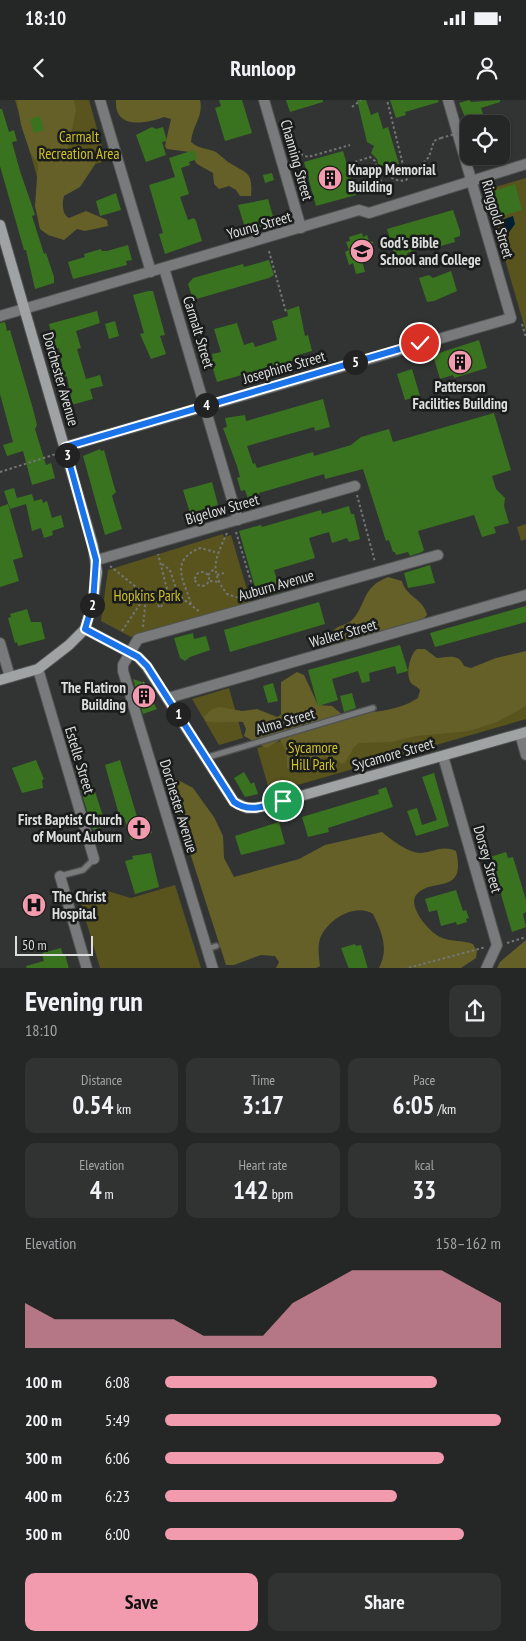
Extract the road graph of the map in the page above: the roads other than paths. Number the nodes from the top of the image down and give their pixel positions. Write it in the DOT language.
graph roads {
  1 [pos="100,100"];
  2 [pos="264,100"];
  3 [pos="448,100"];
  4 [pos="526,164"];
  5 [pos="472,180"];
  6 [pos="0,226"];
  7 [pos="301,228"];
  8 [pos="164,268"];
  9 [pos="151,272"];
  10 [pos="25,310"];
  11 [pos="0,316"];
  12 [pos="511,318"];
  13 [pos="205,405"];
  14 [pos="65,447"];
  15 [pos="356,491"];
  16 [pos="236,524"];
  17 [pos="438,555"];
  18 [pos="96,560"];
  19 [pos="526,595"];
  20 [pos="85,629"];
  21 [pos="0,643"];
  22 [pos="131,653"];
  23 [pos="38,669"];
  24 [pos="5,678"];
  25 [pos="168,698"];
  26 [pos="373,708"];
  27 [pos="523,733"];
  28 [pos="526,755"];
  29 [pos="443,756"];
  30 [pos="205,758"];
  31 [pos="94,859"];
  32 [pos="60,876"];
  33 [pos="87,968"];
  34 [pos="213,968"];
  35 [pos="486,968"];
  1 -- 9 [label="street"];
  2 -- 7 [label="street, Channing Street"];
  3 -- 5 [label="street, Ringgold Street"];
  4 -- 5 [label="street, Young Street"];
  5 -- 7 [label="street, Young Street"];
  5 -- 12 [label="street, Ringgold Street"];
  6 -- 10 [label="main road, Dorchester Avenue"];
  7 -- 8 [label="street, Young Street"];
  8 -- 9 [label="street, Young Street"];
  8 -- 13 [label="street, Carmalt Street"];
  9 -- 10 [label="street, Young Street"];
  10 -- 11 [label="street, Young Street"];
  10 -- 14 [label="main road, Dorchester Avenue"];
  12 -- 13 [label="street, Josephine Street"];
  13 -- 14 [label="street, Josephine Street"];
  13 -- 16 [label="street, Carmalt Street"];
  14 -- 18 [label="main road, Dorchester Avenue"];
  15 -- 16 [label="street, Bigelow Street"];
  16 -- 18 [label="street, Bigelow Street"];
  17 -- 22 [label="street, Auburn Avenue"];
  18 -- 20 [label="main road, Dorchester Avenue"];
  19 -- 25 [label="street, Walker Street"];
  20 -- 22 [label="main road, Sycamore Street"];
  20 -- 23 [label="main road"];
  21 -- 24 [label="street"];
  22 -- 25 [label="main road, Sycamore Street"];
  22 -- 34 [label="street, Dorchester Avenue"];
  23 -- 24 [label="main road"];
  23 -- 31 [label="street, Estelle Street"];
  25 -- 30 [label="main road, Sycamore Street"];
  26 -- 30 [label="lane, Alma Street"];
  27 -- 28 [label="street"];
  27 -- 29 [label="main road, Sycamore Street"];
  29 -- 30 [label="main road, Sycamore Street"];
  29 -- 35 [label="street, Dorsey Street"];
  31 -- 32 [label="lane"];
  32 -- 33 [label="street"];
}
